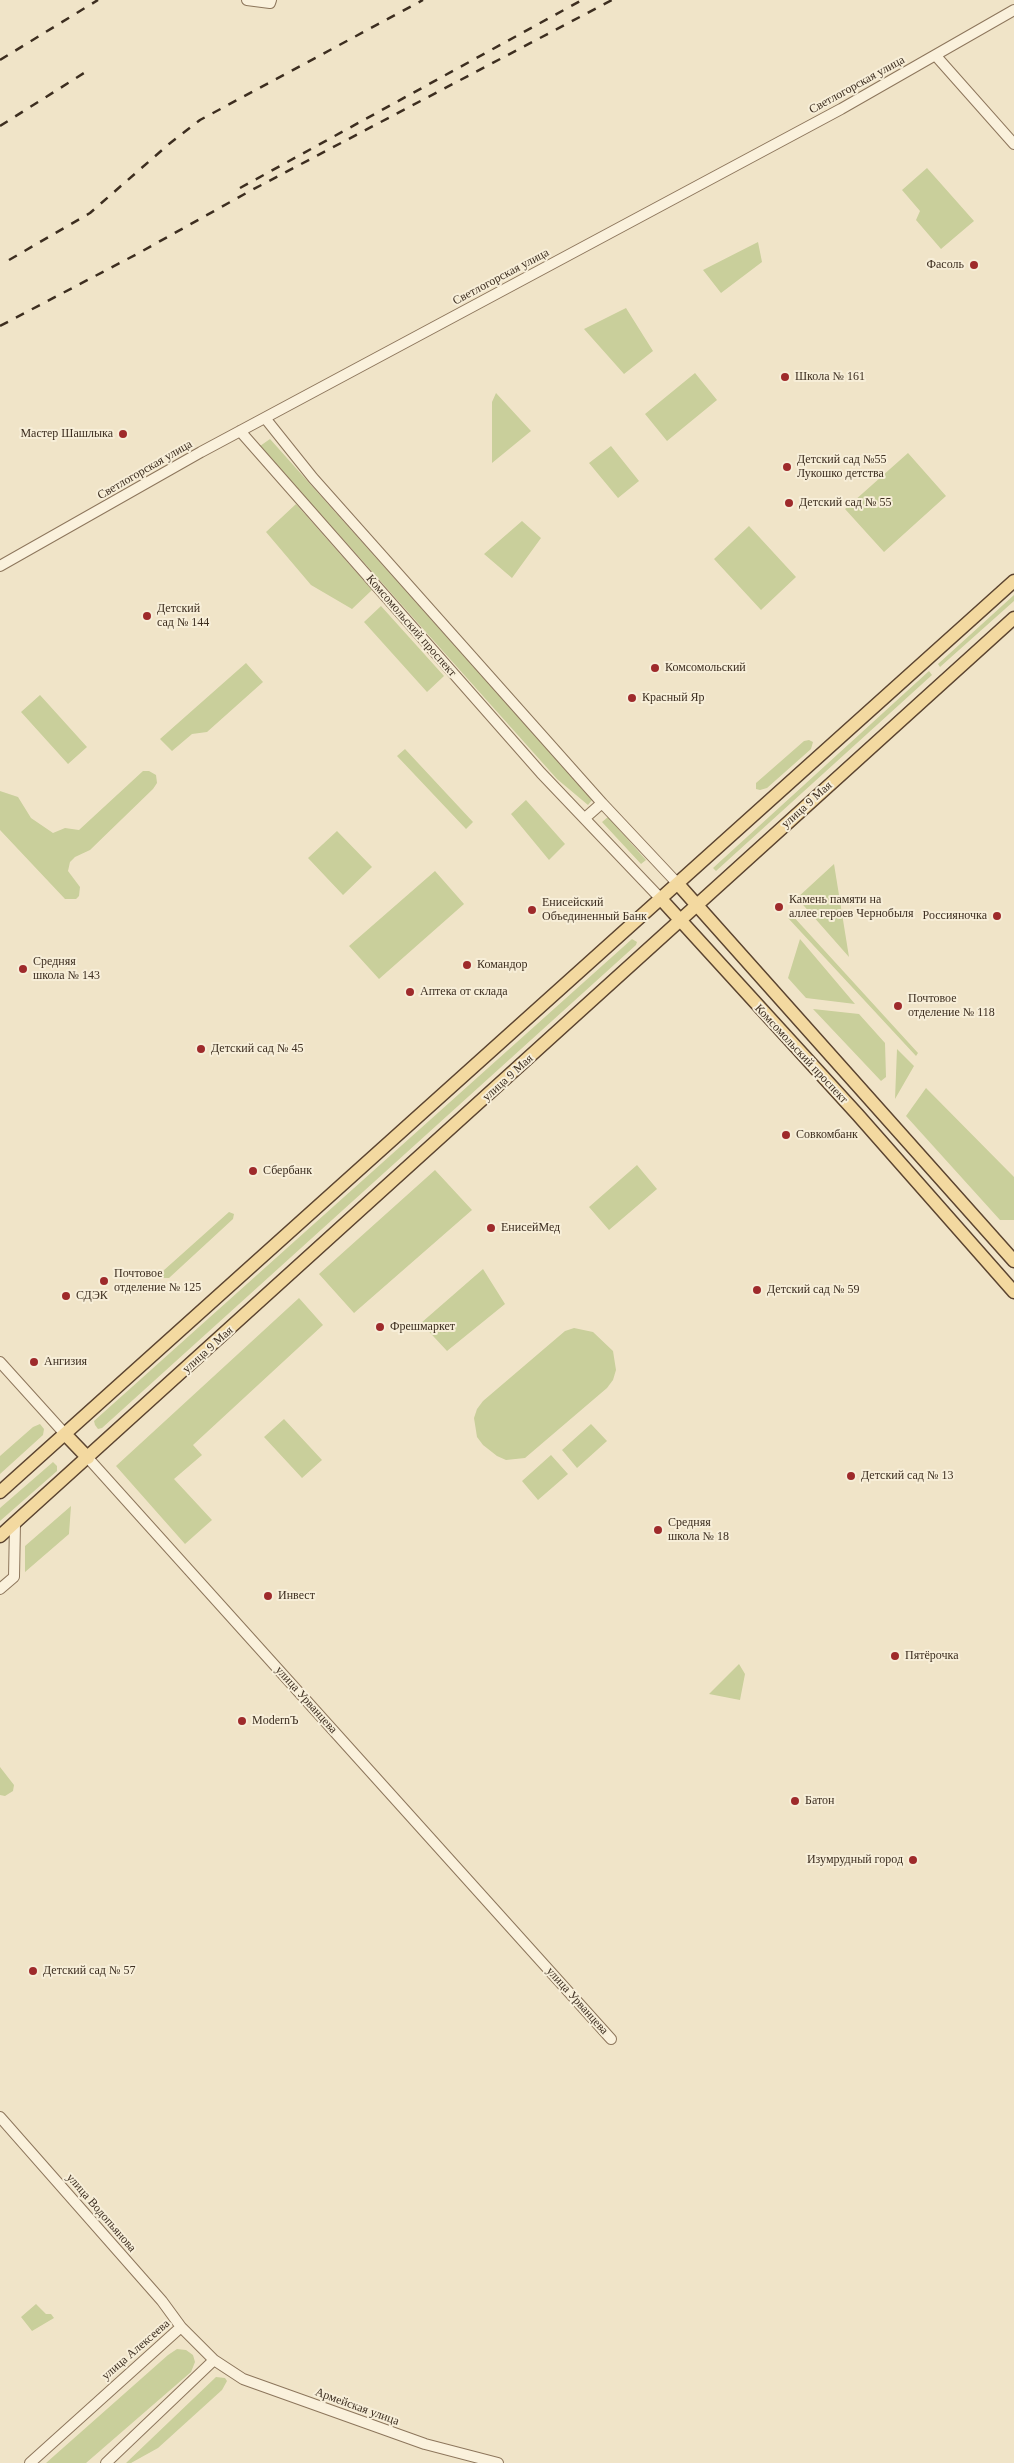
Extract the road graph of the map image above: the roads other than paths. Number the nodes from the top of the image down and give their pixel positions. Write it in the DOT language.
graph roads {
  1 [pos="247,0"];
  2 [pos="271,0"];
  3 [pos="1014,10"];
  4 [pos="936,56"];
  5 [pos="1014,144"];
  6 [pos="265,418"];
  7 [pos="240,431"];
  8 [pos="0,566"];
  9 [pos="1014,581"];
  10 [pos="1014,618"];
  11 [pos="602,803"];
  12 [pos="585,818"];
  13 [pos="678,884"];
  14 [pos="661,899"];
  15 [pos="697,904"];
  16 [pos="681,920"];
  17 [pos="1014,1261"];
  18 [pos="1014,1266"];
  19 [pos="1001,1278"];
  20 [pos="1014,1292"];
  21 [pos="0,1362"];
  22 [pos="65,1434"];
  23 [pos="88,1458"];
  24 [pos="0,1492"];
  25 [pos="15,1523"];
  26 [pos="0,1536"];
  27 [pos="0,1589"];
  28 [pos="611,2039"];
  29 [pos="0,2117"];
  30 [pos="181,2327"];
  31 [pos="214,2360"];
  32 [pos="30,2463"];
  33 [pos="106,2463"];
  34 [pos="498,2463"];
  1 -- 2 [label="street"];
  3 -- 4 [label="street, Светлогорская улица"];
  4 -- 5 [label="street"];
  4 -- 6 [label="street, Светлогорская улица"];
  6 -- 7 [label="street, Светлогорская улица"];
  6 -- 11 [label="street, Комсомольский проспект"];
  7 -- 8 [label="street, Светлогорская улица"];
  7 -- 12 [label="street, Комсомольский проспект"];
  9 -- 13 [label="main road"];
  10 -- 15 [label="main road, улица 9 Мая"];
  11 -- 12 [label="street"];
  11 -- 13 [label="street, Комсомольский проспект"];
  12 -- 14 [label="street, Комсомольский проспект"];
  13 -- 14 [label="main road"];
  13 -- 15 [label="main road, Комсомольский проспект"];
  14 -- 16 [label="main road, Комсомольский проспект"];
  14 -- 22 [label="main road"];
  15 -- 16 [label="main road, улица 9 Мая"];
  15 -- 17 [label="main road, Комсомольский проспект"];
  16 -- 19 [label="main road, Комсомольский проспект"];
  16 -- 23 [label="main road, улица 9 Мая"];
  18 -- 19 [label="main road"];
  19 -- 20 [label="main road, Комсомольский проспект"];
  21 -- 22 [label="street, улица Урванцева"];
  22 -- 23 [label="main road, улица Урванцева"];
  22 -- 24 [label="main road"];
  23 -- 25 [label="main road, улица 9 Мая"];
  23 -- 28 [label="street, улица Урванцева"];
  25 -- 26 [label="main road, улица 9 Мая"];
  25 -- 27 [label="street"];
  29 -- 30 [label="street, улица Водопьянова"];
  30 -- 31 [label="street, улица Алексеева"];
  30 -- 32 [label="street, улица Алексеева"];
  31 -- 33 [label="street"];
  31 -- 34 [label="street, Армейская улица"];
}
